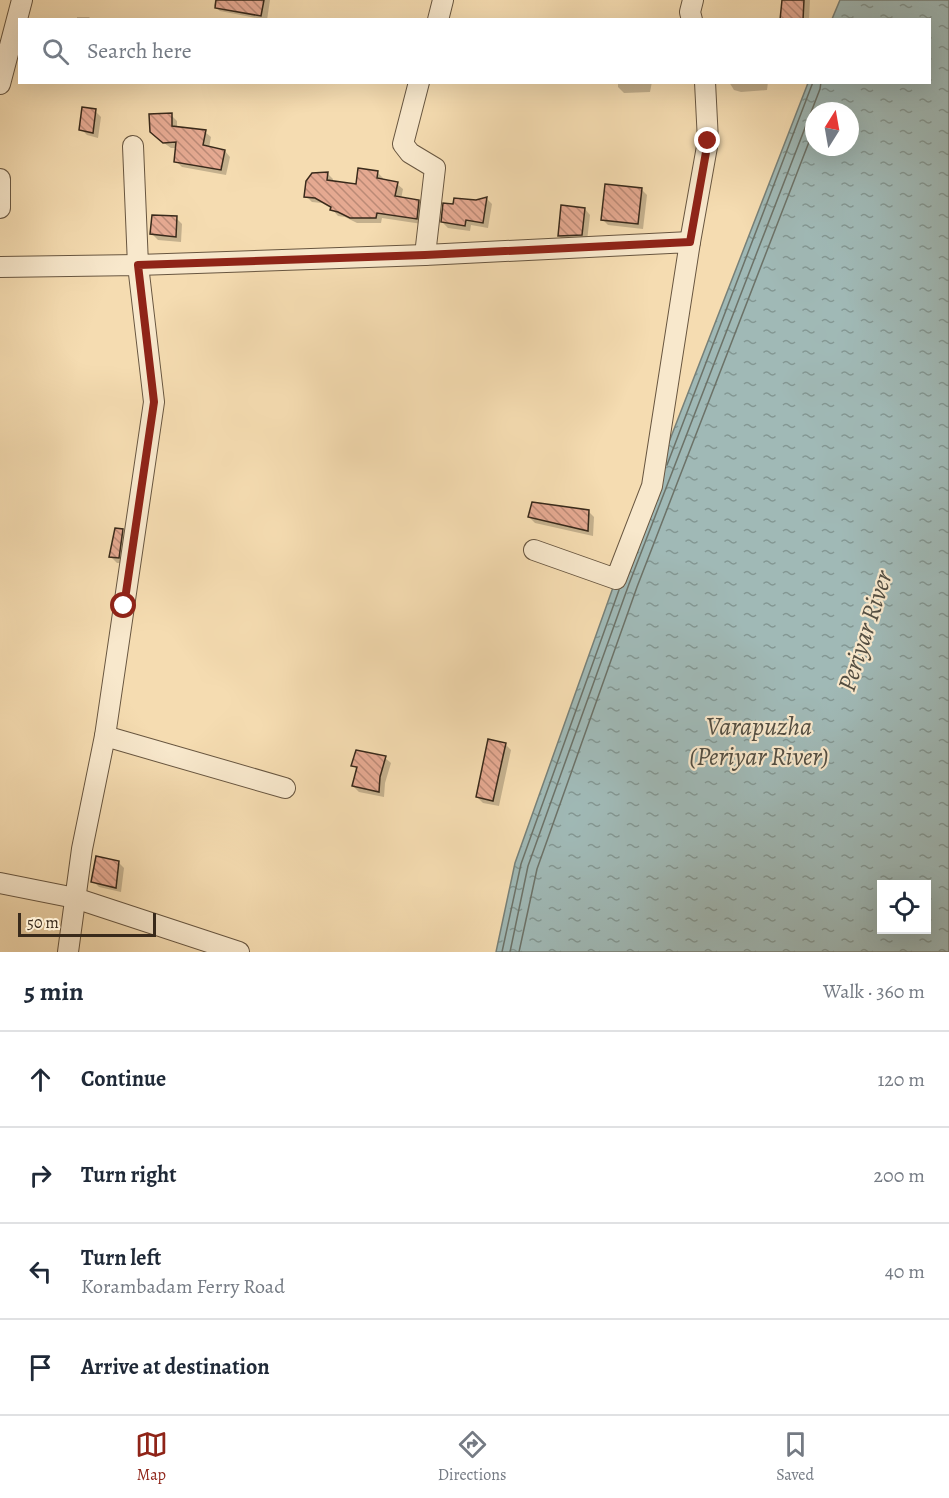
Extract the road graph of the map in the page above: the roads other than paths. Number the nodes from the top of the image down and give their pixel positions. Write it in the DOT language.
graph roads {
  1 [pos="443,0"];
  2 [pos="693,0"];
  3 [pos="13,10"];
  4 [pos="438,18"];
  5 [pos="692,18"];
  6 [pos="0,84"];
  7 [pos="418,84"];
  8 [pos="705,84"];
  9 [pos="133,146"];
  10 [pos="0,179"];
  11 [pos="0,208"];
  12 [pos="690,242"];
  13 [pos="425,255"];
  14 [pos="138,265"];
  15 [pos="0,267"];
  16 [pos="534,550"];
  17 [pos="105,736"];
  18 [pos="285,788"];
  19 [pos="0,883"];
  20 [pos="75,898"];
  21 [pos="68,952"];
  22 [pos="239,952"];
  1 -- 4 [label="street"];
  2 -- 5 [label="street"];
  3 -- 6 [label="street"];
  7 -- 13 [label="street"];
  8 -- 12 [label="street"];
  9 -- 14 [label="street"];
  10 -- 11 [label="street"];
  12 -- 13 [label="street"];
  12 -- 16 [label="street"];
  13 -- 14 [label="street"];
  14 -- 15 [label="street"];
  14 -- 17 [label="street"];
  17 -- 18 [label="street"];
  17 -- 20 [label="street"];
  19 -- 20 [label="street"];
  20 -- 21 [label="street"];
  20 -- 22 [label="street"];
}
